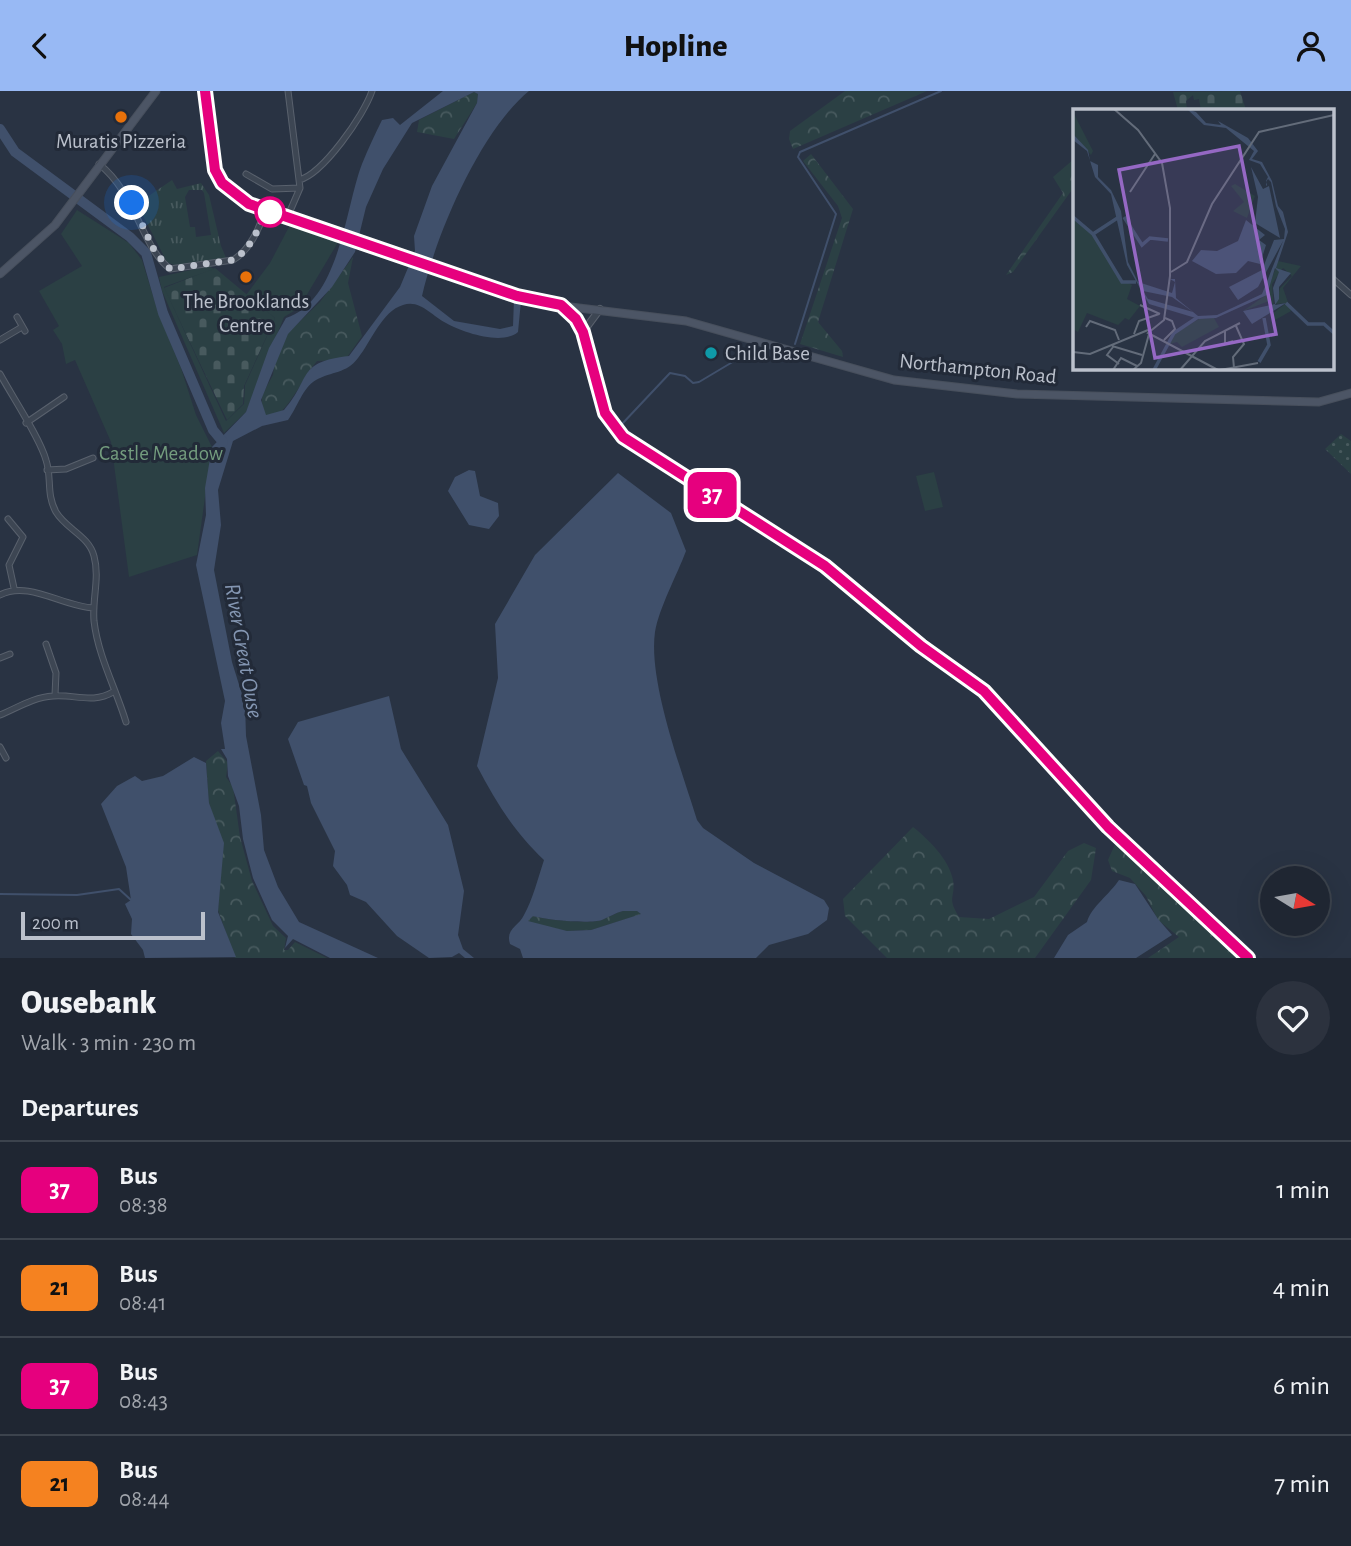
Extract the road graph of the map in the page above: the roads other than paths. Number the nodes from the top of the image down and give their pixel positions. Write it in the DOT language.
graph roads {
  1 [pos="156,91"];
  2 [pos="205,91"];
  3 [pos="288,91"];
  4 [pos="372,91"];
  5 [pos="99,165"];
  6 [pos="246,174"];
  7 [pos="299,180"];
  8 [pos="300,188"];
  9 [pos="265,210"];
  10 [pos="288,218"];
  11 [pos="0,274"];
  12 [pos="1334,280"];
  13 [pos="1351,295"];
  14 [pos="561,305"];
  15 [pos="600,309"];
  16 [pos="17,317"];
  17 [pos="583,332"];
  18 [pos="0,340"];
  19 [pos="0,374"];
  20 [pos="1351,393"];
  21 [pos="64,397"];
  22 [pos="26,423"];
  23 [pos="93,458"];
  24 [pos="47,470"];
  25 [pos="8,519"];
  26 [pos="14,588"];
  27 [pos="0,594"];
  28 [pos="94,608"];
  29 [pos="46,645"];
  30 [pos="10,654"];
  31 [pos="0,659"];
  32 [pos="113,692"];
  33 [pos="55,695"];
  34 [pos="0,715"];
  35 [pos="126,722"];
  36 [pos="0,747"];
  37 [pos="6,758"];
  38 [pos="1248,958"];
  1 -- 5 [label="main road"];
  2 -- 9 [label="main road, Northampton Road"];
  3 -- 7 [label="street"];
  4 -- 7 [label="street"];
  5 -- 9 [label="street"];
  5 -- 11 [label="main road"];
  6 -- 8 [label="street"];
  7 -- 8 [label="street"];
  8 -- 10 [label="street"];
  9 -- 10 [label="main road, Northampton Road"];
  10 -- 14 [label="main road, Northampton Road"];
  12 -- 13 [label="street"];
  14 -- 15 [label="main road, Northampton Road"];
  14 -- 17 [label="street"];
  15 -- 17 [label="street"];
  15 -- 20 [label="main road, Northampton Road"];
  16 -- 18 [label="street"];
  17 -- 38 [label="street"];
  19 -- 22 [label="street"];
  21 -- 22 [label="street"];
  22 -- 24 [label="street"];
  23 -- 24 [label="street"];
  24 -- 28 [label="street"];
  25 -- 26 [label="street"];
  26 -- 27 [label="street"];
  26 -- 28 [label="street"];
  28 -- 32 [label="street"];
  29 -- 33 [label="street"];
  30 -- 31 [label="street"];
  32 -- 33 [label="street"];
  32 -- 35 [label="street"];
  33 -- 34 [label="street"];
  36 -- 37 [label="street"];
}
